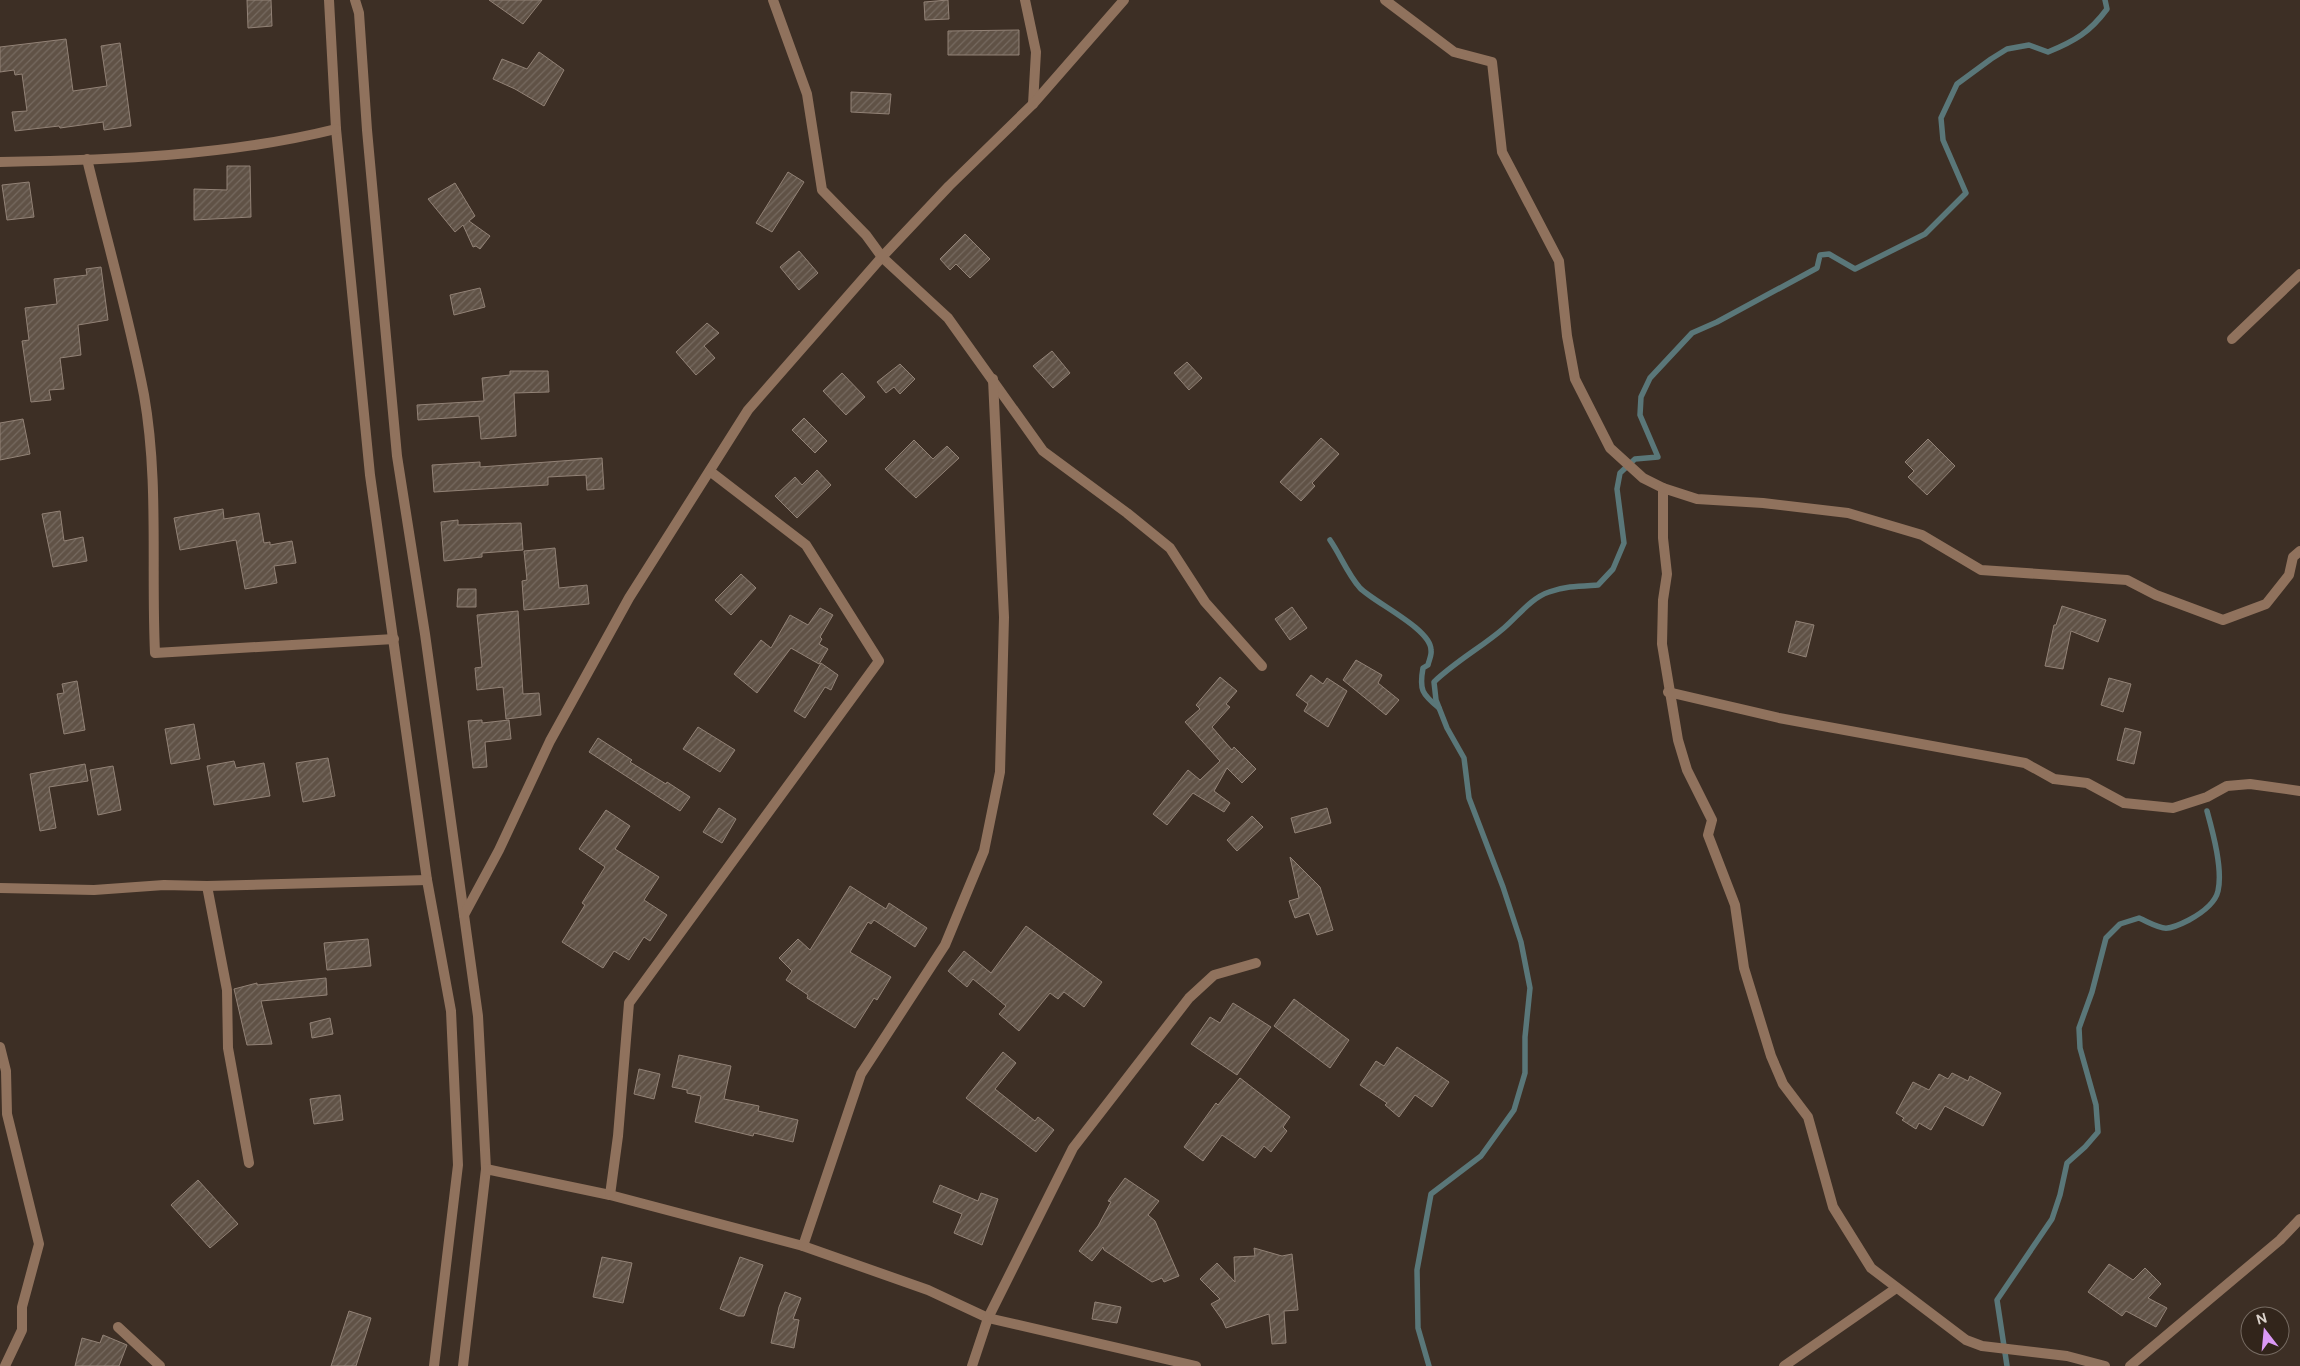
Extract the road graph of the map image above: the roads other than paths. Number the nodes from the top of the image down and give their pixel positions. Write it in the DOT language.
graph roads {
  1 [pos="329,0"];
  2 [pos="355,0"];
  3 [pos="773,0"];
  4 [pos="1025,0"];
  5 [pos="1124,0"];
  6 [pos="1386,0"];
  7 [pos="1033,104"];
  8 [pos="336,130"];
  9 [pos="87,159"];
  10 [pos="0,162"];
  11 [pos="882,257"];
  12 [pos="2300,274"];
  13 [pos="2232,339"];
  14 [pos="993,379"];
  15 [pos="710,472"];
  16 [pos="1663,488"];
  17 [pos="2300,551"];
  18 [pos="394,639"];
  19 [pos="1262,666"];
  20 [pos="1668,692"];
  21 [pos="2300,791"];
  22 [pos="427,880"];
  23 [pos="206,886"];
  24 [pos="0,888"];
  25 [pos="464,915"];
  26 [pos="1256,963"];
  27 [pos="0,1047"];
  28 [pos="3,1114"];
  29 [pos="249,1163"];
  30 [pos="486,1169"];
  31 [pos="610,1195"];
  32 [pos="2300,1219"];
  33 [pos="803,1246"];
  34 [pos="1896,1289"];
  35 [pos="988,1318"];
  36 [pos="118,1327"];
  37 [pos="5,1366"];
  38 [pos="160,1366"];
  39 [pos="434,1366"];
  40 [pos="462,1366"];
  41 [pos="972,1366"];
  42 [pos="1196,1366"];
  43 [pos="1784,1366"];
  44 [pos="2105,1366"];
  45 [pos="2130,1366"];
  1 -- 8 [label="street"];
  2 -- 25 [label="street"];
  3 -- 11 [label="street"];
  4 -- 7 [label="street"];
  5 -- 7 [label="street"];
  6 -- 16 [label="street"];
  7 -- 11 [label="street"];
  8 -- 9 [label="street"];
  8 -- 18 [label="street"];
  9 -- 10 [label="street"];
  9 -- 18 [label="street"];
  11 -- 14 [label="street"];
  11 -- 15 [label="street"];
  12 -- 13 [label="street"];
  14 -- 19 [label="street"];
  14 -- 33 [label="street"];
  15 -- 25 [label="street"];
  15 -- 31 [label="street"];
  16 -- 17 [label="street"];
  16 -- 20 [label="street"];
  18 -- 22 [label="street"];
  20 -- 21 [label="street"];
  20 -- 34 [label="street"];
  22 -- 23 [label="street"];
  22 -- 39 [label="street"];
  23 -- 24 [label="street"];
  23 -- 29 [label="street"];
  25 -- 30 [label="street"];
  26 -- 35 [label="street"];
  27 -- 28 [label="street"];
  28 -- 37 [label="street"];
  30 -- 31 [label="street"];
  30 -- 40 [label="street"];
  31 -- 33 [label="street"];
  32 -- 45 [label="street"];
  33 -- 35 [label="street"];
  34 -- 43 [label="street"];
  34 -- 44 [label="street"];
  35 -- 41 [label="street"];
  35 -- 42 [label="street"];
  36 -- 38 [label="street"];
}
